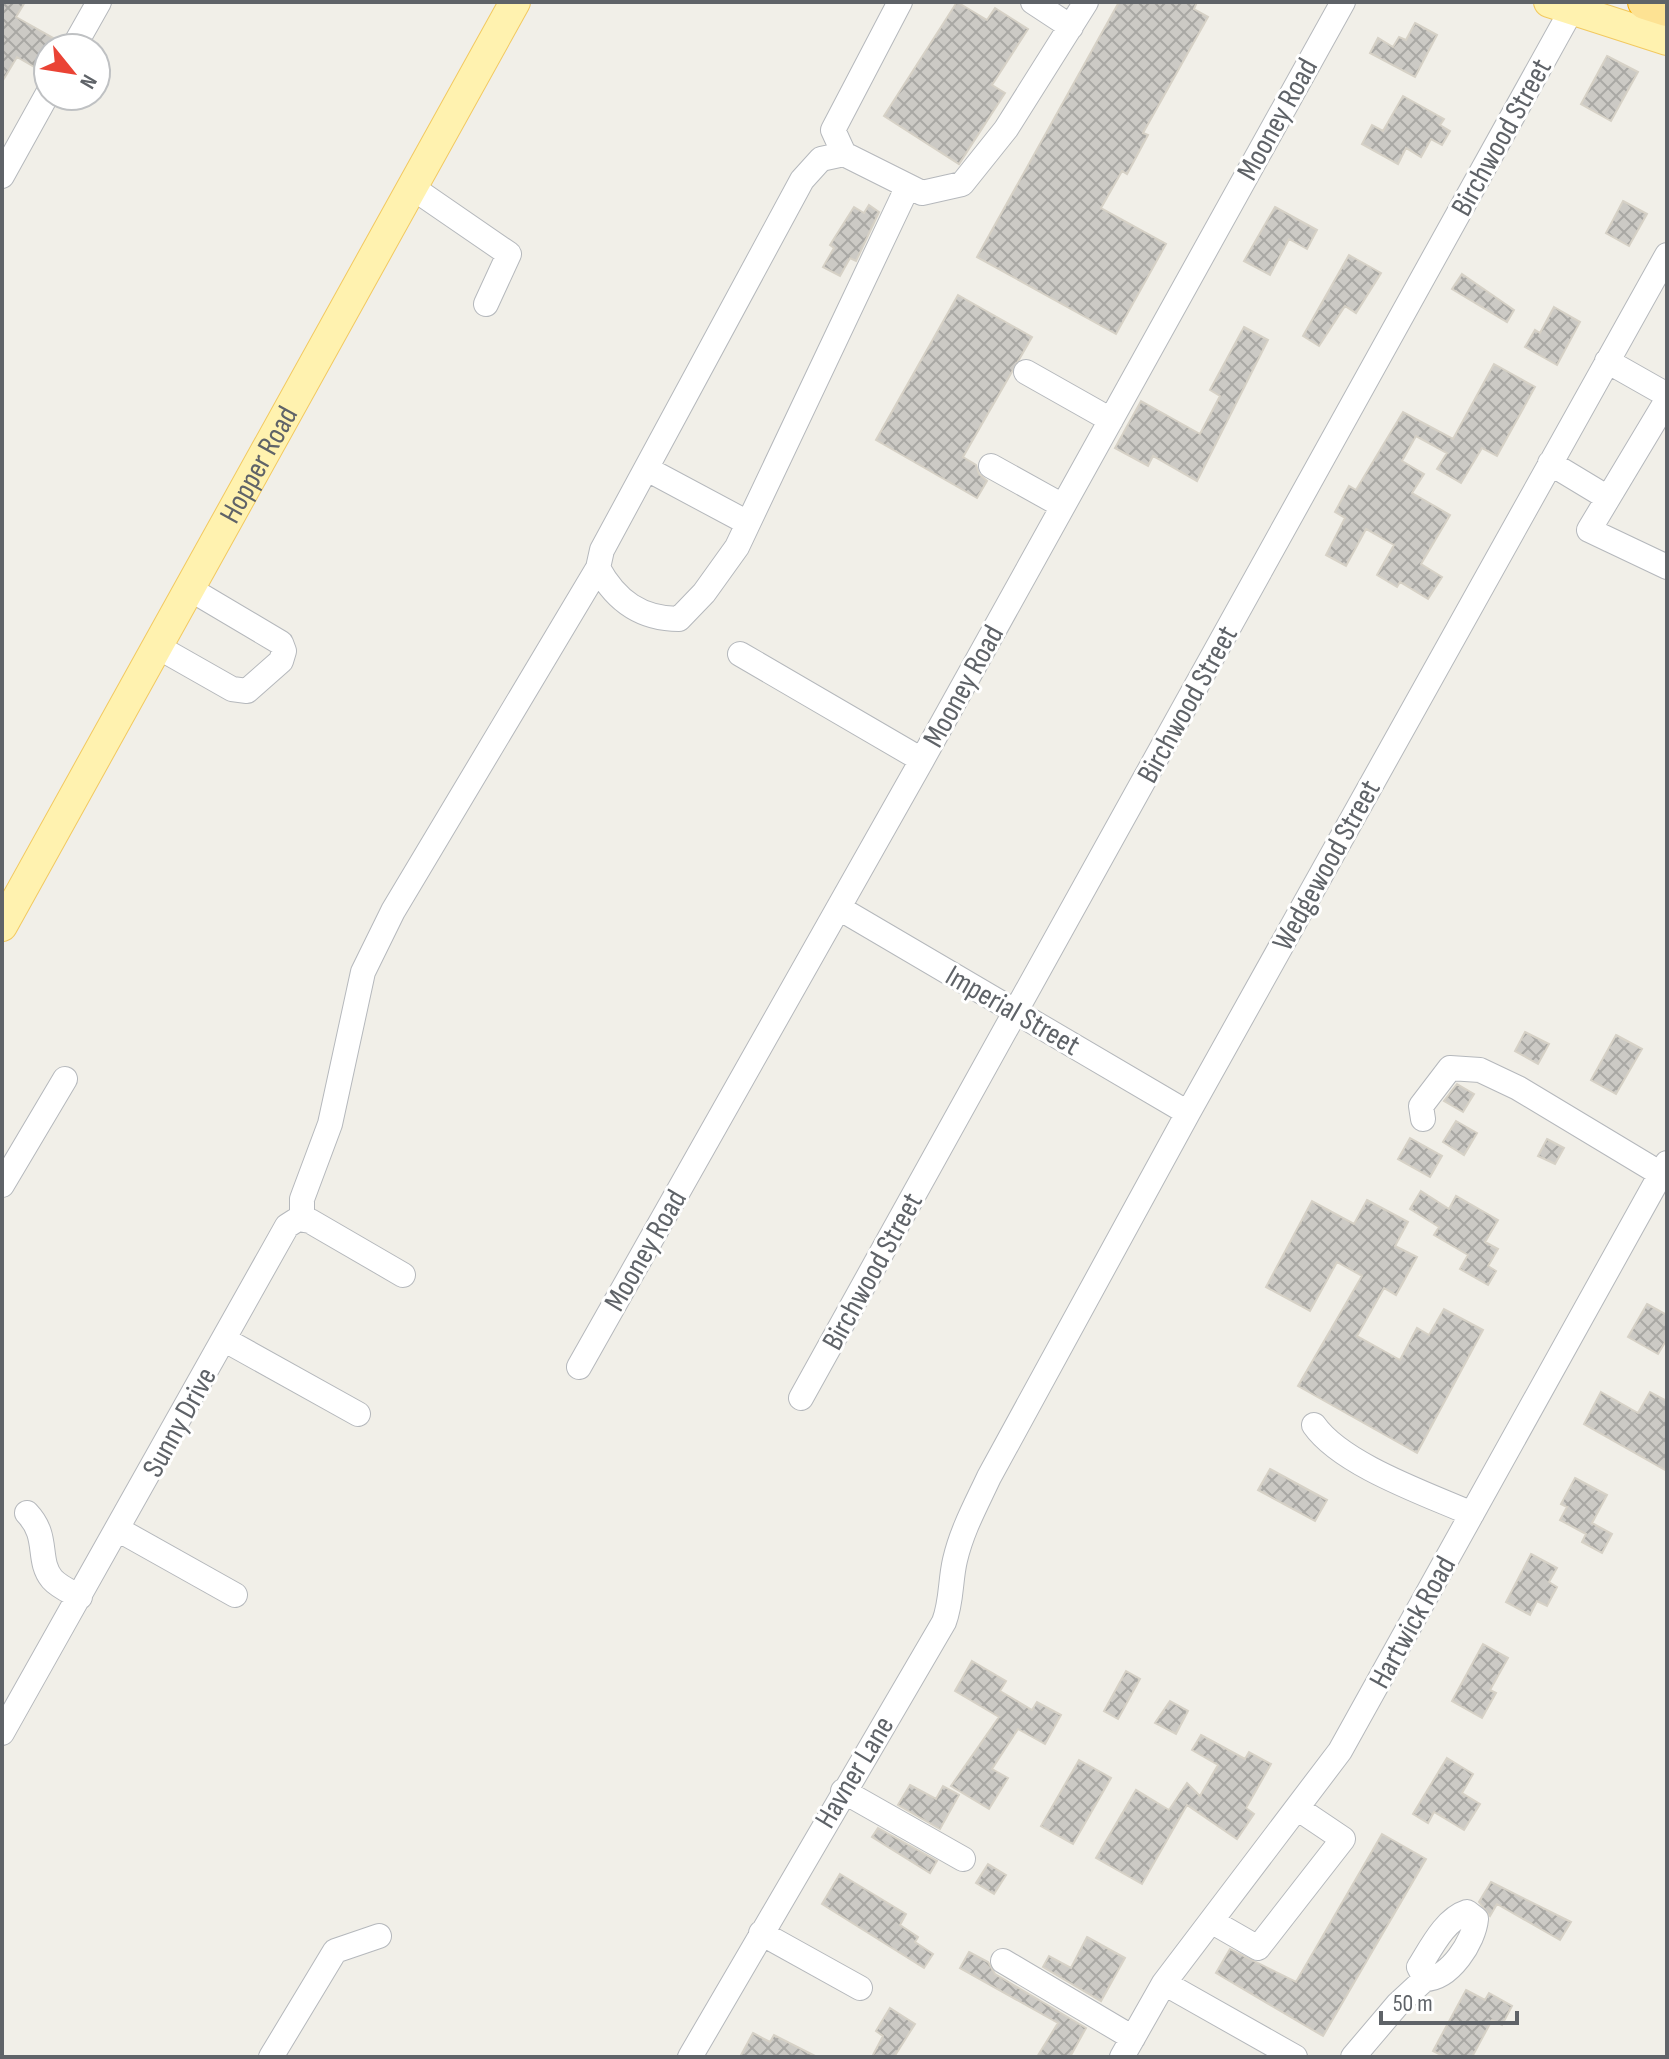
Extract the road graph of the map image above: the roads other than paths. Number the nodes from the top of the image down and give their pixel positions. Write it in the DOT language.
graph roads {
  1 [pos="99,2"];
  2 [pos="515,2"];
  3 [pos="900,2"];
  4 [pos="1033,2"];
  5 [pos="1086,2"];
  6 [pos="1645,2"];
  7 [pos="1337,3"];
  8 [pos="1560,6"];
  9 [pos="1667,9"];
  10 [pos="1071,27"];
  11 [pos="82,32"];
  12 [pos="1667,40"];
  13 [pos="37,112"];
  14 [pos="844,154"];
  15 [pos="2,176"];
  16 [pos="908,186"];
  17 [pos="413,188"];
  18 [pos="1667,255"];
  19 [pos="486,304"];
  20 [pos="1607,361"];
  21 [pos="1026,372"];
  22 [pos="1667,398"];
  23 [pos="1111,420"];
  24 [pos="1550,463"];
  25 [pos="991,466"];
  26 [pos="647,469"];
  27 [pos="1608,498"];
  28 [pos="1063,506"];
  29 [pos="748,523"];
  30 [pos="1667,567"];
  31 [pos="598,568"];
  32 [pos="190,589"];
  33 [pos="158,647"];
  34 [pos="740,654"];
  35 [pos="922,760"];
  36 [pos="839,908"];
  37 [pos="2,926"];
  38 [pos="1016,1012"];
  39 [pos="65,1079"];
  40 [pos="1188,1113"];
  41 [pos="1423,1119"];
  42 [pos="1664,1168"];
  43 [pos="2,1185"];
  44 [pos="302,1219"];
  45 [pos="403,1275"];
  46 [pos="225,1340"];
  47 [pos="579,1367"];
  48 [pos="801,1398"];
  49 [pos="358,1414"];
  50 [pos="1314,1425"];
  51 [pos="989,1477"];
  52 [pos="27,1513"];
  53 [pos="1472,1514"];
  54 [pos="119,1530"];
  55 [pos="235,1595"];
  56 [pos="80,1597"];
  57 [pos="2,1733"];
  58 [pos="843,1791"];
  59 [pos="1297,1808"];
  60 [pos="963,1859"];
  61 [pos="1211,1921"];
  62 [pos="761,1933"];
  63 [pos="379,1936"];
  64 [pos="1003,1961"];
  65 [pos="1425,1979"];
  66 [pos="1164,1983"];
  67 [pos="860,1988"];
  68 [pos="1127,2047"];
  69 [pos="271,2057"];
  70 [pos="690,2057"];
  71 [pos="1295,2057"];
  72 [pos="1353,2057"];
  1 -- 11 [label="street"];
  2 -- 17 [label="main road, Hopper Road"];
  3 -- 14 [label="street"];
  4 -- 10 [label="street"];
  5 -- 10 [label="street"];
  6 -- 9 [label="highway"];
  7 -- 23 [label="street, Mooney Road"];
  8 -- 12 [label="main road"];
  8 -- 38 [label="street, Birchwood Street"];
  10 -- 16 [label="street"];
  13 -- 15 [label="street"];
  14 -- 16 [label="street"];
  14 -- 26 [label="street"];
  16 -- 29 [label="street"];
  17 -- 19 [label="street"];
  17 -- 32 [label="main road, Hopper Road"];
  18 -- 20 [label="street, Wedgewood Street"];
  20 -- 22 [label="street"];
  20 -- 24 [label="street, Wedgewood Street"];
  21 -- 23 [label="street"];
  22 -- 27 [label="street"];
  23 -- 28 [label="street, Mooney Road"];
  24 -- 27 [label="street"];
  24 -- 40 [label="street, Wedgewood Street"];
  25 -- 28 [label="street"];
  26 -- 29 [label="street"];
  26 -- 31 [label="street"];
  27 -- 30 [label="street"];
  28 -- 35 [label="street, Mooney Road"];
  29 -- 31 [label="street"];
  31 -- 44 [label="street"];
  32 -- 33 [label="main road, Hopper Road"];
  32 -- 33 [label="street"];
  33 -- 37 [label="main road, Hopper Road"];
  34 -- 35 [label="street"];
  35 -- 36 [label="street, Mooney Road"];
  36 -- 38 [label="street, Imperial Street"];
  36 -- 47 [label="street, Mooney Road"];
  38 -- 40 [label="street, Imperial Street"];
  38 -- 48 [label="street, Birchwood Street"];
  39 -- 43 [label="street"];
  40 -- 51 [label="street, Wedgewood Street"];
  41 -- 42 [label="street"];
  42 -- 53 [label="street, Hartwick Road"];
  44 -- 45 [label="street"];
  44 -- 46 [label="street, Sunny Drive"];
  46 -- 49 [label="street"];
  46 -- 54 [label="street, Sunny Drive"];
  50 -- 53 [label="street"];
  51 -- 58 [label="street, Havner Lane"];
  52 -- 56 [label="street"];
  53 -- 59 [label="street, Hartwick Road"];
  54 -- 55 [label="street"];
  54 -- 56 [label="street, Sunny Drive"];
  56 -- 57 [label="street, Sunny Drive"];
  58 -- 60 [label="street"];
  58 -- 62 [label="street, Havner Lane"];
  59 -- 61 [label="street, Hartwick Road"];
  59 -- 61 [label="street"];
  61 -- 66 [label="street, Hartwick Road"];
  62 -- 67 [label="street"];
  62 -- 70 [label="street, Havner Lane"];
  63 -- 69 [label="street"];
  64 -- 68 [label="street"];
  65 -- 72 [label="street"];
  66 -- 68 [label="street, Hartwick Road"];
  66 -- 71 [label="street"];
}
